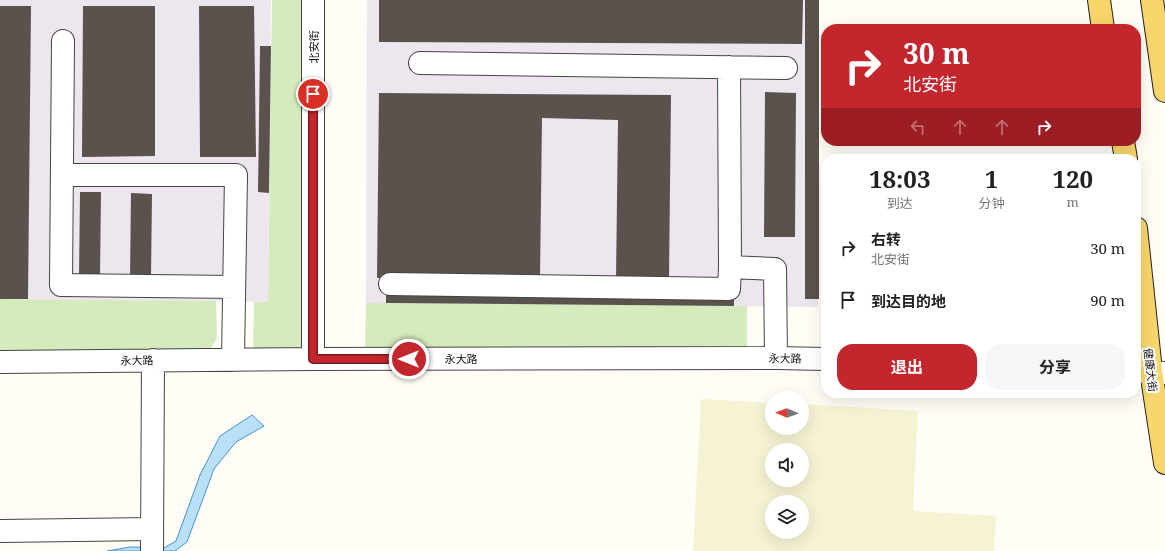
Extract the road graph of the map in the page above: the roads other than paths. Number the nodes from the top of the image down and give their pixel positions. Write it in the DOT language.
graph roads {
  1 [pos="313,0"];
  2 [pos="1099,0"];
  3 [pos="1152,0"];
  4 [pos="1102,24"];
  5 [pos="63,41"];
  6 [pos="420,63"];
  7 [pos="729,67"];
  8 [pos="786,68"];
  9 [pos="1165,91"];
  10 [pos="62,175"];
  11 [pos="730,267"];
  12 [pos="1141,276"];
  13 [pos="390,284"];
  14 [pos="234,286"];
  15 [pos="776,358"];
  16 [pos="313,359"];
  17 [pos="821,359"];
  18 [pos="153,360"];
  19 [pos="233,360"];
  20 [pos="0,362"];
  21 [pos="1151,372"];
  22 [pos="1165,463"];
  23 [pos="152,529"];
  24 [pos="0,530"];
  25 [pos="152,551"];
  1 -- 16 [label="street, 北安街"];
  2 -- 4 [label="main road"];
  3 -- 9 [label="main road"];
  5 -- 10 [label="street"];
  6 -- 7 [label="street"];
  7 -- 8 [label="street"];
  7 -- 11 [label="street"];
  10 -- 14 [label="street"];
  10 -- 14 [label="street"];
  11 -- 13 [label="street"];
  11 -- 15 [label="street"];
  12 -- 21 [label="main road, 健康大街"];
  14 -- 19 [label="street"];
  15 -- 16 [label="street, 永大路"];
  15 -- 17 [label="street, 永大路"];
  16 -- 19 [label="street, 永大路"];
  18 -- 19 [label="street, 永大路"];
  18 -- 20 [label="street, 永大路"];
  18 -- 23 [label="street"];
  21 -- 22 [label="main road, 健康大街"];
  23 -- 24 [label="street"];
  23 -- 25 [label="street"];
}
